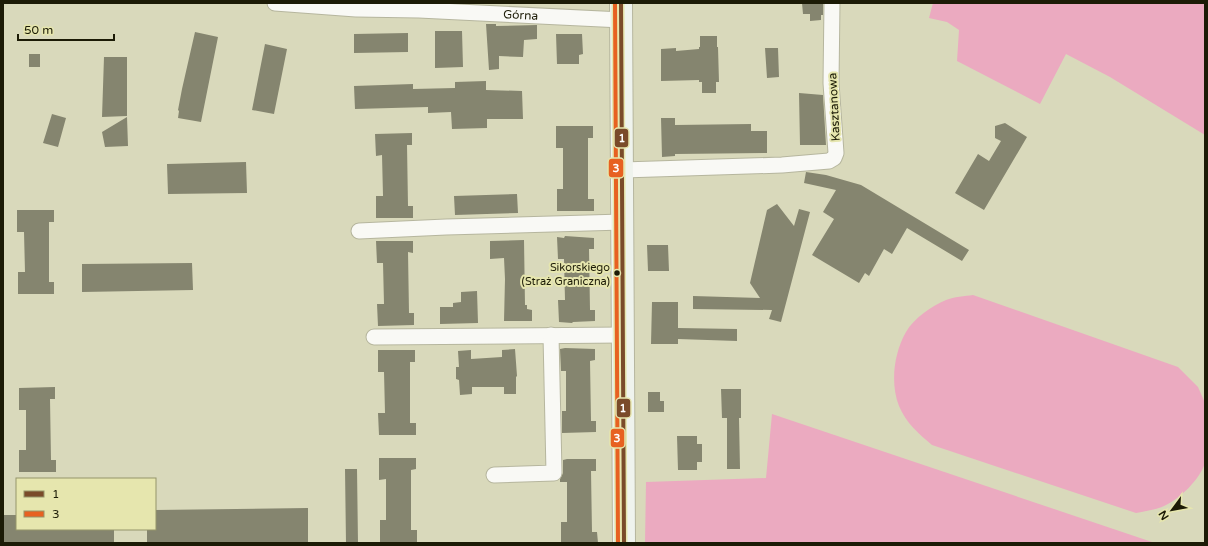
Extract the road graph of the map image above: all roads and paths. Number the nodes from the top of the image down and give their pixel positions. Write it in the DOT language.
graph roads {
  1 [pos="275,3"];
  2 [pos="832,3"];
  3 [pos="622,12"];
  4 [pos="623,170"];
  5 [pos="623,222"];
  6 [pos="359,231"];
  7 [pos="550,335"];
  8 [pos="623,335"];
  9 [pos="374,337"];
  10 [pos="494,475"];
  11 [pos="624,543"];
  1 -- 3 [label="street, Górna"];
  2 -- 4 [label="street, Kasztanowa"];
  3 -- 4 [label="main road"];
  4 -- 5 [label="main road"];
  5 -- 6 [label="street"];
  5 -- 8 [label="main road"];
  7 -- 8 [label="street"];
  7 -- 9 [label="street"];
  7 -- 10 [label="street"];
  8 -- 11 [label="main road"];
}
